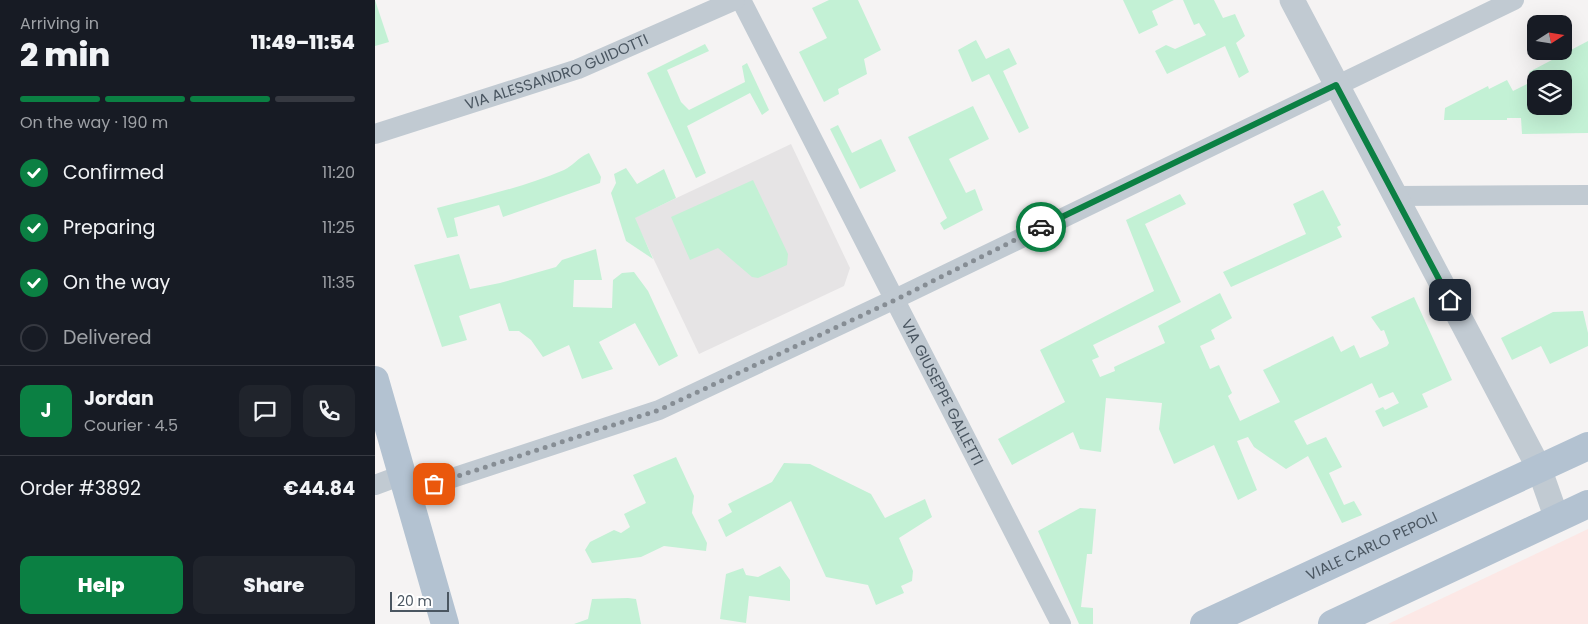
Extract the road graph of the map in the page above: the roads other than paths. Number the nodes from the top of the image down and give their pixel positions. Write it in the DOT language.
graph roads {
  1 [pos="735,0"];
  2 [pos="741,0"];
  3 [pos="1292,0"];
  4 [pos="1514,0"];
  5 [pos="1336,85"];
  6 [pos="375,134"];
  7 [pos="1588,195"];
  8 [pos="1395,196"];
  9 [pos="895,300"];
  10 [pos="375,380"];
  11 [pos="1588,446"];
  12 [pos="1539,468"];
  13 [pos="375,485"];
  14 [pos="417,485"];
  15 [pos="1588,504"];
  16 [pos="1557,519"];
  17 [pos="445,624"];
  18 [pos="1061,624"];
  19 [pos="1204,624"];
  20 [pos="1332,624"];
  1 -- 6 [label="street, VIA ALESSANDRO GUIDOTTI"];
  2 -- 9 [label="street, VIA GIUSEPPE GALLETTI"];
  3 -- 5 [label="street"];
  4 -- 5 [label="street"];
  5 -- 8 [label="street"];
  5 -- 9 [label="street"];
  7 -- 8 [label="street"];
  8 -- 12 [label="street"];
  9 -- 14 [label="street"];
  9 -- 18 [label="street, VIA GIUSEPPE GALLETTI"];
  10 -- 14 [label="main road"];
  11 -- 12 [label="main road, VIALE CARLO PEPOLI"];
  12 -- 16 [label="street"];
  12 -- 19 [label="main road, VIALE CARLO PEPOLI"];
  13 -- 14 [label="street"];
  14 -- 17 [label="main road"];
  15 -- 16 [label="main road"];
  16 -- 20 [label="main road"];
}
